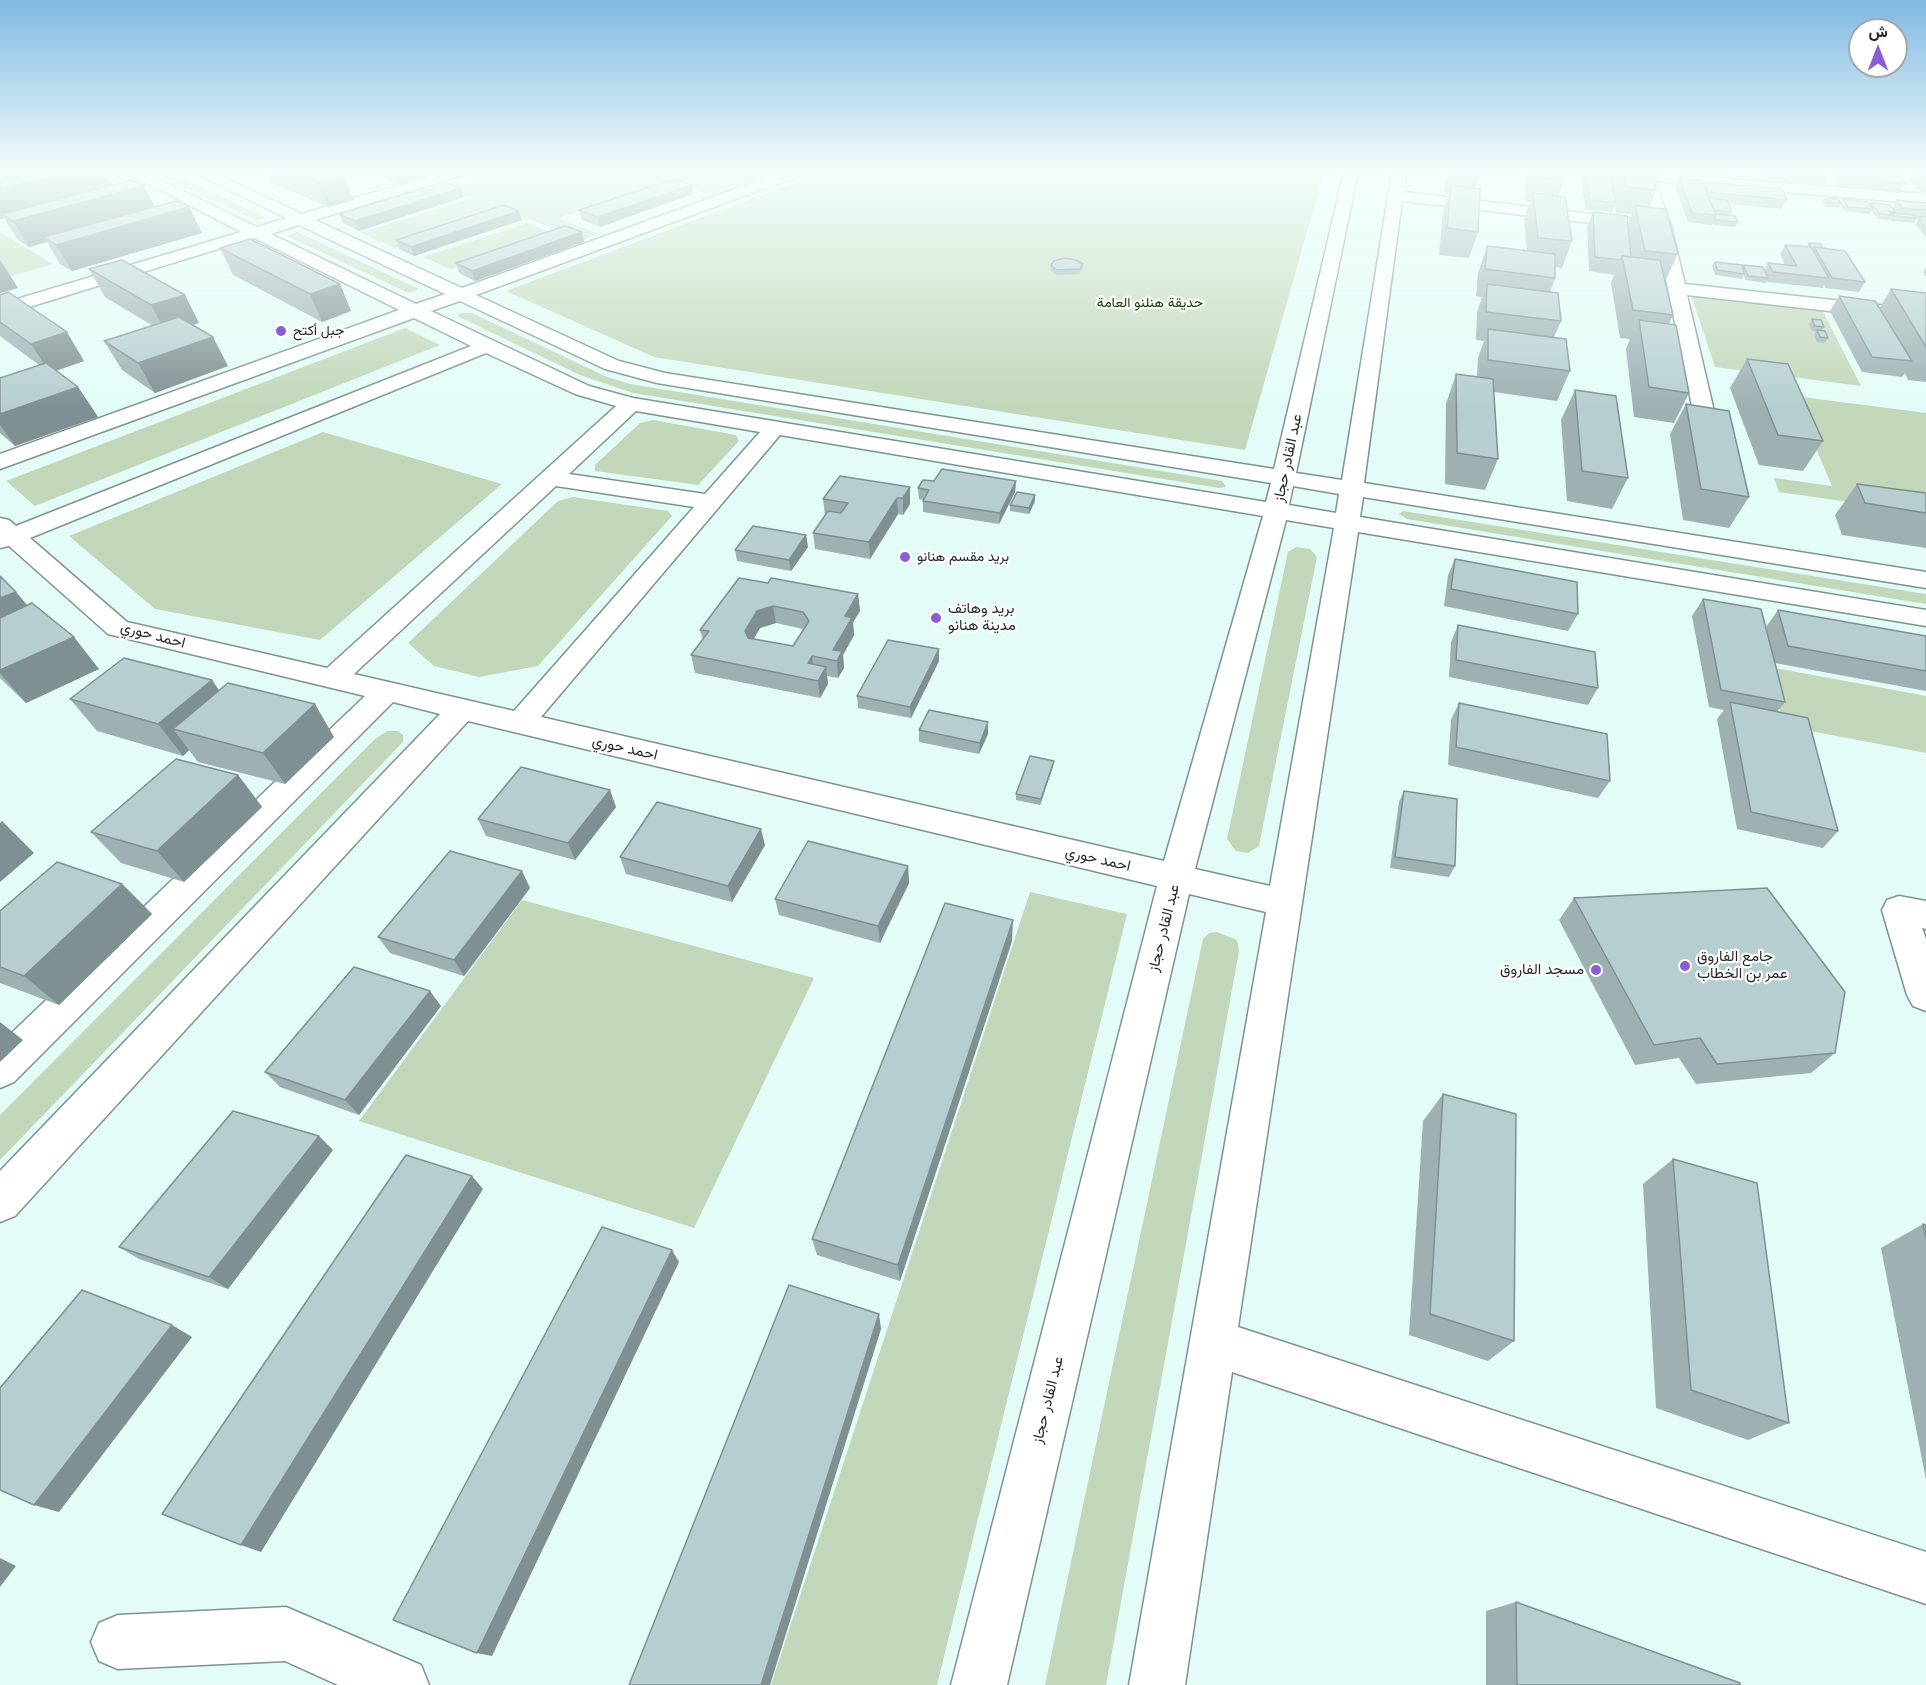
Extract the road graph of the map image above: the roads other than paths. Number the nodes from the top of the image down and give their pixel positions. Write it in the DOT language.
graph roads {
  1 [pos="197,251"];
  2 [pos="292,251"];
  3 [pos="367,251"];
  4 [pos="579,251"];
  5 [pos="1334,251"];
  6 [pos="1388,251"];
  7 [pos="1669,251"];
  8 [pos="1678,289"];
  9 [pos="459,294"];
  10 [pos="0,310"];
  11 [pos="414,310"];
  12 [pos="1926,316"];
  13 [pos="487,345"];
  14 [pos="631,404"];
  15 [pos="775,428"];
  16 [pos="0,462"];
  17 [pos="1716,470"];
  18 [pos="550,478"];
  19 [pos="1280,494"];
  20 [pos="711,502"];
  21 [pos="1350,505"];
  22 [pos="4,534"];
  23 [pos="1926,580"];
  24 [pos="1926,618"];
  25 [pos="333,678"];
  26 [pos="387,691"];
  27 [pos="462,709"];
  28 [pos="520,723"];
  29 [pos="1176,878"];
  30 [pos="1284,903"];
  31 [pos="1926,915"];
  32 [pos="1926,996"];
  33 [pos="0,1070"];
  34 [pos="0,1201"];
  35 [pos="1212,1342"];
  36 [pos="1926,1578"];
  37 [pos="118,1642"];
  38 [pos="401,1685"];
  39 [pos="979,1685"];
  40 [pos="1157,1685"];
  1 -- 10 [label="street"];
  2 -- 11 [label="street"];
  3 -- 9 [label="street"];
  4 -- 9 [label="street"];
  5 -- 19 [label="street, عبد القادر حجاز"];
  6 -- 21 [label="street"];
  7 -- 8 [label="street"];
  8 -- 12 [label="street"];
  8 -- 17 [label="street"];
  9 -- 11 [label="street"];
  9 -- 19 [label="street"];
  11 -- 13 [label="street"];
  11 -- 16 [label="street"];
  13 -- 14 [label="street"];
  13 -- 22 [label="street"];
  14 -- 15 [label="street"];
  14 -- 18 [label="street"];
  15 -- 19 [label="street"];
  15 -- 20 [label="street"];
  18 -- 20 [label="street"];
  18 -- 25 [label="street"];
  19 -- 21 [label="street"];
  19 -- 21 [label="street"];
  19 -- 29 [label="street, عبد القادر حجاز"];
  20 -- 28 [label="street"];
  21 -- 23 [label="street"];
  21 -- 24 [label="street"];
  21 -- 30 [label="street"];
  22 -- 25 [label="street, احمد حوري"];
  25 -- 26 [label="street, احمد حوري"];
  26 -- 27 [label="street, احمد حوري"];
  26 -- 33 [label="street"];
  27 -- 28 [label="street, احمد حوري"];
  27 -- 34 [label="street"];
  28 -- 29 [label="street, احمد حوري"];
  29 -- 30 [label="street, احمد حوري"];
  29 -- 39 [label="street, عبد القادر حجاز"];
  30 -- 35 [label="street"];
  31 -- 32 [label="street"];
  35 -- 36 [label="street"];
  35 -- 40 [label="street"];
  37 -- 38 [label="street"];
}
